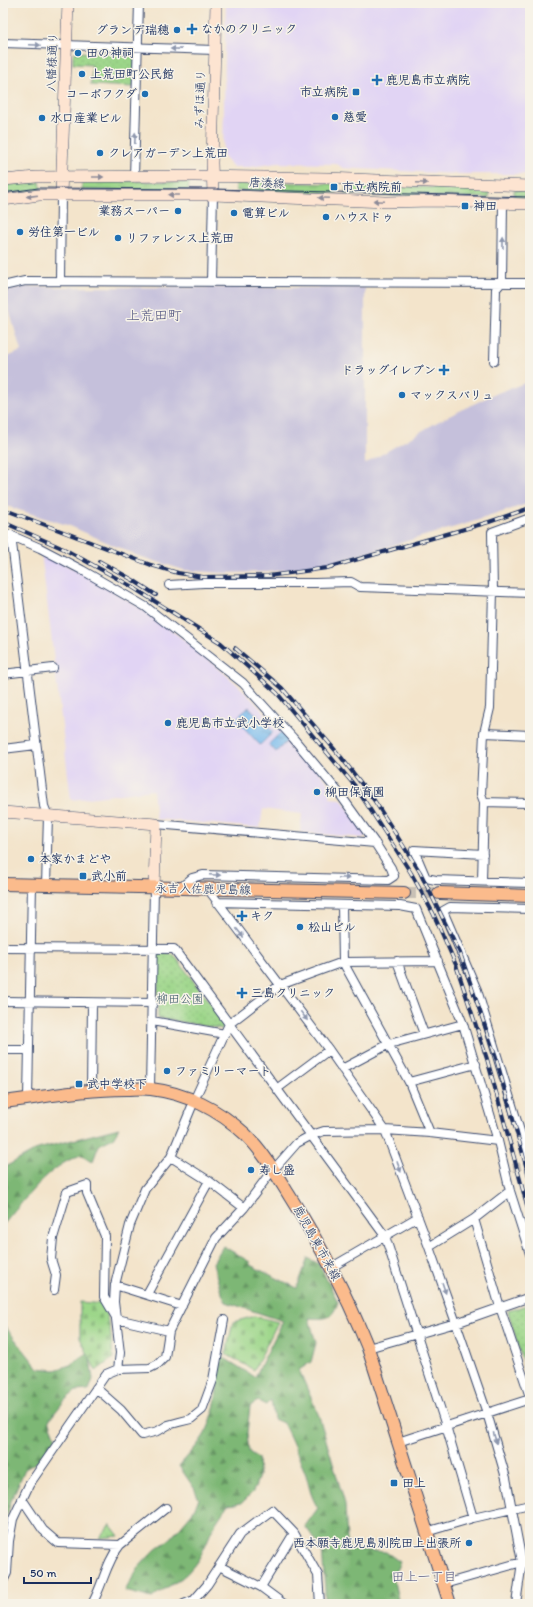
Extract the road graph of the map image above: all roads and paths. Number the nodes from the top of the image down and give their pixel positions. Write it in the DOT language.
graph roads {
  1 [pos="68,3"];
  2 [pos="139,3"];
  3 [pos="216,3"];
  4 [pos="3,43"];
  5 [pos="66,46"];
  6 [pos="138,48"];
  7 [pos="215,50"];
  8 [pos="212,176"];
  9 [pos="61,177"];
  10 [pos="134,177"];
  11 [pos="3,180"];
  12 [pos="530,186"];
  13 [pos="61,195"];
  14 [pos="213,195"];
  15 [pos="3,200"];
  16 [pos="503,203"];
  17 [pos="530,204"];
  18 [pos="60,281"];
  19 [pos="211,281"];
  20 [pos="502,282"];
  21 [pos="530,282"];
  22 [pos="3,286"];
  23 [pos="494,362"];
  24 [pos="530,518"];
  25 [pos="7,534"];
  26 [pos="169,585"];
  27 [pos="493,591"];
  28 [pos="530,593"];
  29 [pos="53,668"];
  30 [pos="26,671"];
  31 [pos="3,674"];
  32 [pos="484,733"];
  33 [pos="530,735"];
  34 [pos="36,745"];
  35 [pos="3,749"];
  36 [pos="484,802"];
  37 [pos="530,804"];
  38 [pos="3,812"];
  39 [pos="48,816"];
  40 [pos="156,824"];
  41 [pos="376,843"];
  42 [pos="483,854"];
  43 [pos="482,881"];
  44 [pos="530,883"];
  45 [pos="3,884"];
  46 [pos="32,884"];
  47 [pos="46,885"];
  48 [pos="180,888"];
  49 [pos="154,889"];
  50 [pos="208,889"];
  51 [pos="404,893"];
  52 [pos="439,893"];
  53 [pos="530,896"];
  54 [pos="216,902"];
  55 [pos="342,905"];
  56 [pos="530,909"];
  57 [pos="3,948"];
  58 [pos="31,948"];
  59 [pos="154,948"];
  60 [pos="397,961"];
  61 [pos="438,961"];
  62 [pos="343,962"];
  63 [pos="280,985"];
  64 [pos="3,1001"];
  65 [pos="29,1002"];
  66 [pos="92,1003"];
  67 [pos="152,1003"];
  68 [pos="152,1021"];
  69 [pos="229,1024"];
  70 [pos="463,1024"];
  71 [pos="225,1034"];
  72 [pos="424,1034"];
  73 [pos="389,1044"];
  74 [pos="3,1050"];
  75 [pos="29,1050"];
  76 [pos="328,1050"];
  77 [pos="476,1064"];
  78 [pos="342,1069"];
  79 [pos="409,1082"];
  80 [pos="150,1088"];
  81 [pos="278,1088"];
  82 [pos="91,1091"];
  83 [pos="28,1099"];
  84 [pos="194,1101"];
  85 [pos="3,1102"];
  86 [pos="385,1130"];
  87 [pos="430,1132"];
  88 [pos="312,1135"];
  89 [pos="498,1141"];
  90 [pos="172,1157"];
  91 [pos="529,1165"];
  92 [pos="274,1170"];
  93 [pos="209,1181"];
  94 [pos="510,1192"];
  95 [pos="244,1208"];
  96 [pos="418,1217"];
  97 [pos="474,1219"];
  98 [pos="384,1236"];
  99 [pos="430,1247"];
  100 [pos="530,1254"];
  101 [pos="332,1267"];
  102 [pos="115,1285"];
  103 [pos="54,1290"];
  104 [pos="147,1294"];
  105 [pos="530,1297"];
  106 [pos="182,1306"];
  107 [pos="500,1307"];
  108 [pos="117,1319"];
  109 [pos="224,1320"];
  110 [pos="456,1323"];
  111 [pos="169,1332"];
  112 [pos="416,1335"];
  113 [pos="368,1348"];
  114 [pos="118,1369"];
  115 [pos="96,1388"];
  116 [pos="530,1398"];
  117 [pos="487,1413"];
  118 [pos="446,1426"];
  119 [pos="398,1442"];
  120 [pos="22,1499"];
  121 [pos="530,1504"];
  122 [pos="166,1508"];
  123 [pos="511,1508"];
  124 [pos="473,1518"];
  125 [pos="426,1532"];
  126 [pos="294,1533"];
  127 [pos="120,1544"];
  128 [pos="522,1562"];
  129 [pos="530,1564"];
  130 [pos="219,1566"];
  131 [pos="3,1581"];
  132 [pos="444,1584"];
  133 [pos="261,1587"];
  134 [pos="197,1602"];
  135 [pos="92,1604"];
  136 [pos="184,1604"];
  137 [pos="284,1604"];
  138 [pos="320,1604"];
  139 [pos="450,1604"];
  140 [pos="516,1604"];
  1 -- 5 [label="street, 八幡様通り"];
  2 -- 6 [label="street"];
  3 -- 7 [label="street, みずほ通り"];
  4 -- 5 [label="street, one-way"];
  5 -- 6 [label="street"];
  5 -- 9 [label="street, 八幡様通り"];
  7 -- 6 [label="street, one-way"];
  10 -- 6 [label="street, one-way"];
  7 -- 8 [label="street, みずほ通り"];
  8 -- 10 [label="street, 唐湊線"];
  8 -- 12 [label="street, 唐湊線, one-way"];
  8 -- 14 [label="street, みずほ通り"];
  9 -- 10 [label="street, 唐湊線, one-way"];
  9 -- 11 [label="street, 唐湊線"];
  9 -- 13 [label="street, 八幡様通り"];
  14 -- 13 [label="street, 唐湊線, one-way"];
  13 -- 15 [label="street, 唐湊線, one-way"];
  13 -- 18 [label="street"];
  16 -- 14 [label="street, 唐湊線, one-way"];
  14 -- 19 [label="street"];
  16 -- 17 [label="street, 唐湊線"];
  20 -- 16 [label="street, one-way"];
  18 -- 19 [label="street"];
  18 -- 22 [label="street"];
  19 -- 20 [label="street"];
  20 -- 21 [label="street"];
  20 -- 23 [label="street"];
  24 -- 27 [label="street"];
  25 -- 30 [label="street"];
  25 -- 41 [label="street"];
  26 -- 27 [label="street"];
  27 -- 28 [label="street"];
  27 -- 32 [label="street"];
  29 -- 30 [label="street"];
  30 -- 31 [label="street"];
  30 -- 34 [label="street"];
  32 -- 33 [label="street"];
  32 -- 36 [label="street"];
  34 -- 35 [label="street"];
  34 -- 39 [label="street"];
  36 -- 37 [label="street"];
  36 -- 42 [label="street"];
  38 -- 39 [label="street"];
  39 -- 40 [label="street"];
  39 -- 47 [label="street"];
  40 -- 41 [label="street"];
  40 -- 49 [label="street"];
  48 -- 41 [label="street, one-way"];
  42 -- 43 [label="street"];
  42 -- 43 [label="street"];
  43 -- 44 [label="street"];
  45 -- 46 [label="main road, 永吉入佐鹿児島線"];
  46 -- 47 [label="main road, 永吉入佐鹿児島線"];
  46 -- 58 [label="street"];
  47 -- 49 [label="main road, 永吉入佐鹿児島線"];
  48 -- 49 [label="main road, 永吉入佐鹿児島線"];
  48 -- 50 [label="main road, 永吉入佐鹿児島線"];
  49 -- 59 [label="street"];
  50 -- 51 [label="main road, 永吉入佐鹿児島線"];
  50 -- 54 [label="street"];
  52 -- 53 [label="main road"];
  54 -- 55 [label="street"];
  54 -- 63 [label="street, one-way"];
  55 -- 61 [label="street"];
  55 -- 62 [label="street"];
  56 -- 91 [label="street"];
  57 -- 58 [label="street"];
  58 -- 59 [label="street"];
  58 -- 65 [label="street"];
  59 -- 67 [label="street"];
  59 -- 69 [label="street"];
  60 -- 61 [label="street"];
  60 -- 62 [label="street"];
  60 -- 72 [label="street"];
  61 -- 70 [label="street"];
  62 -- 63 [label="street"];
  62 -- 73 [label="street"];
  63 -- 69 [label="street"];
  63 -- 76 [label="street, one-way"];
  64 -- 65 [label="street"];
  65 -- 66 [label="street"];
  65 -- 75 [label="street"];
  66 -- 67 [label="street"];
  66 -- 82 [label="street"];
  67 -- 68 [label="street"];
  68 -- 71 [label="street"];
  68 -- 80 [label="street"];
  69 -- 71 [label="street"];
  69 -- 81 [label="street"];
  70 -- 72 [label="street"];
  70 -- 77 [label="street"];
  71 -- 84 [label="street"];
  72 -- 73 [label="street"];
  73 -- 78 [label="street"];
  73 -- 79 [label="street"];
  74 -- 75 [label="street"];
  75 -- 83 [label="street"];
  76 -- 78 [label="street"];
  76 -- 81 [label="street"];
  77 -- 79 [label="street"];
  77 -- 89 [label="street"];
  78 -- 86 [label="street"];
  79 -- 87 [label="street"];
  80 -- 82 [label="main road, 鹿児島東市来線"];
  80 -- 84 [label="main road, 鹿児島東市来線"];
  81 -- 88 [label="street"];
  82 -- 83 [label="main road, 鹿児島東市来線"];
  83 -- 85 [label="main road, 鹿児島東市来線"];
  84 -- 90 [label="street"];
  84 -- 92 [label="main road, 鹿児島東市来線"];
  86 -- 87 [label="street"];
  86 -- 88 [label="street"];
  86 -- 96 [label="street, one-way"];
  87 -- 89 [label="street"];
  88 -- 92 [label="street"];
  88 -- 98 [label="street"];
  89 -- 94 [label="street"];
  90 -- 93 [label="street"];
  90 -- 102 [label="street"];
  92 -- 95 [label="street"];
  92 -- 101 [label="main road, 鹿児島東市来線"];
  93 -- 95 [label="street"];
  93 -- 104 [label="street"];
  94 -- 97 [label="street"];
  94 -- 100 [label="street"];
  95 -- 106 [label="street"];
  96 -- 98 [label="street"];
  96 -- 99 [label="street"];
  97 -- 99 [label="street"];
  97 -- 107 [label="street"];
  98 -- 101 [label="street"];
  98 -- 112 [label="street"];
  99 -- 110 [label="street, one-way"];
  101 -- 113 [label="main road, 鹿児島東市来線"];
  102 -- 104 [label="street"];
  102 -- 108 [label="street"];
  103 -- 108 [label="street"];
  104 -- 106 [label="street"];
  105 -- 107 [label="street"];
  106 -- 111 [label="street"];
  107 -- 110 [label="street"];
  107 -- 116 [label="street"];
  108 -- 111 [label="street"];
  108 -- 114 [label="street"];
  109 -- 115 [label="street"];
  110 -- 112 [label="street"];
  110 -- 117 [label="street"];
  111 -- 114 [label="street"];
  112 -- 113 [label="street"];
  112 -- 118 [label="street"];
  113 -- 119 [label="main road, 鹿児島東市来線"];
  114 -- 115 [label="street"];
  115 -- 120 [label="street"];
  116 -- 117 [label="street"];
  117 -- 118 [label="street"];
  117 -- 123 [label="street, one-way"];
  118 -- 119 [label="street"];
  118 -- 124 [label="street"];
  119 -- 125 [label="main road, 鹿児島東市来線"];
  120 -- 127 [label="street"];
  120 -- 131 [label="street"];
  121 -- 123 [label="street"];
  122 -- 127 [label="street"];
  123 -- 124 [label="street"];
  123 -- 128 [label="street"];
  124 -- 125 [label="street"];
  125 -- 132 [label="main road, 鹿児島東市来線"];
  126 -- 130 [label="street"];
  126 -- 133 [label="street"];
  126 -- 138 [label="street"];
  127 -- 135 [label="street"];
  128 -- 129 [label="street"];
  128 -- 132 [label="street"];
  128 -- 140 [label="street"];
  130 -- 133 [label="street"];
  130 -- 134 [label="street"];
  132 -- 139 [label="main road, 鹿児島東市来線"];
  133 -- 137 [label="street"];
  134 -- 136 [label="street"];
}
